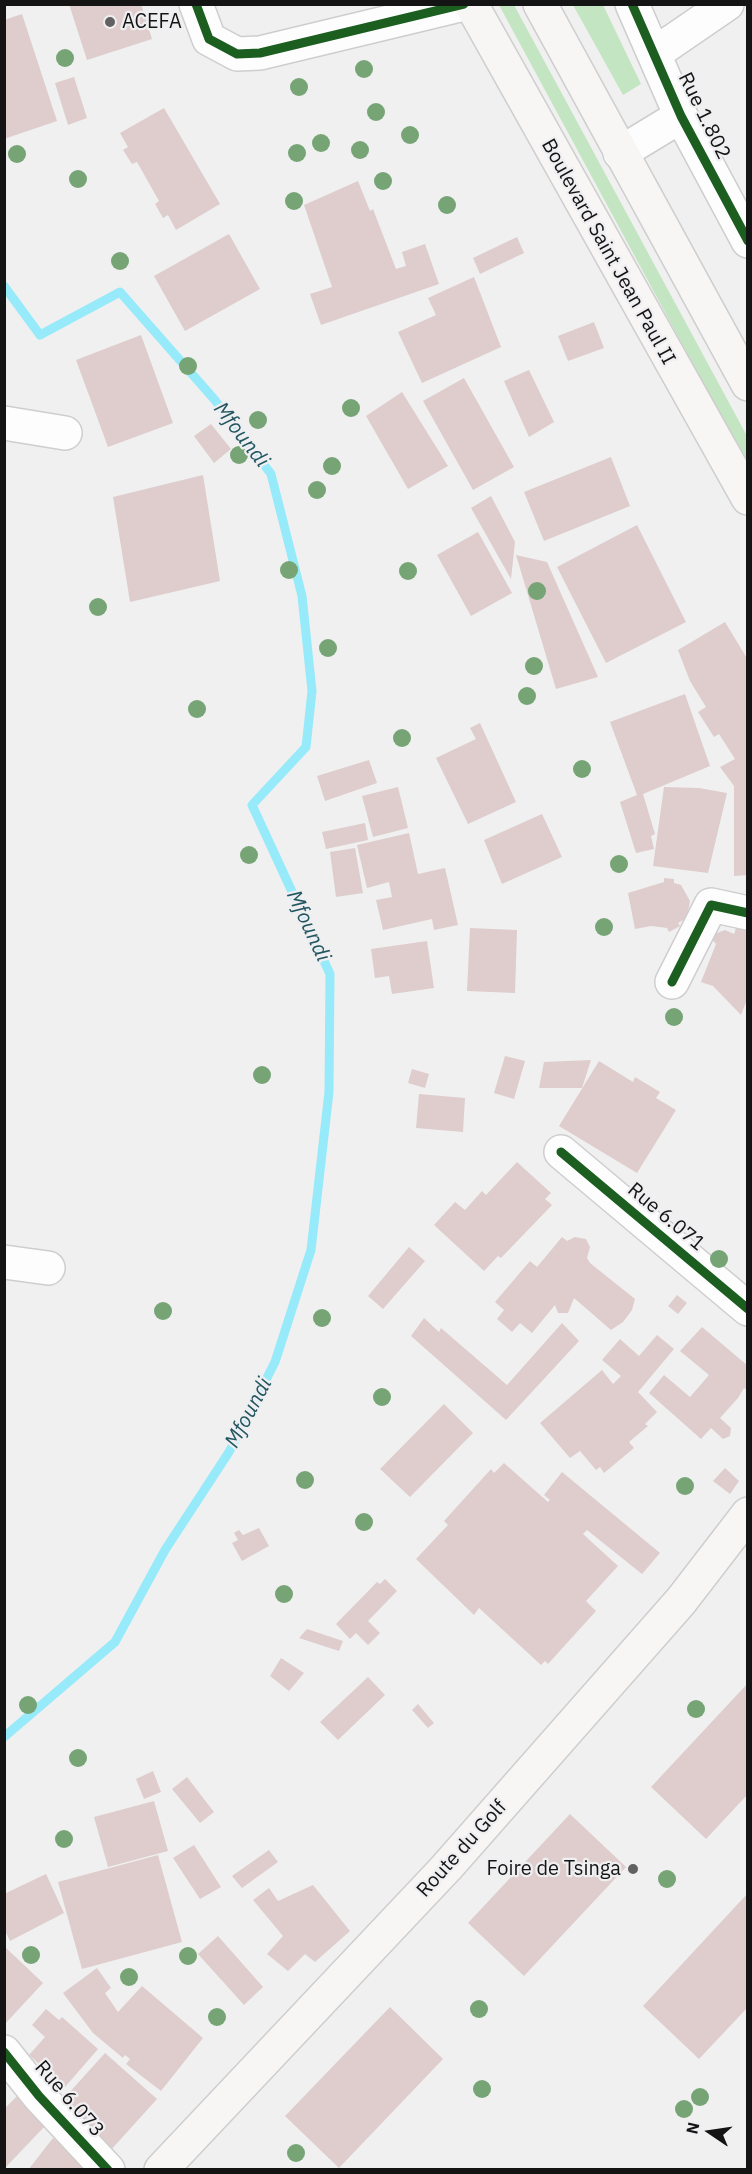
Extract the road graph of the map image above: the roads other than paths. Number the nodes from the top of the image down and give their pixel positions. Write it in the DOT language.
graph roads {
  1 [pos="196,4"];
  2 [pos="465,4"];
  3 [pos="471,4"];
  4 [pos="540,4"];
  5 [pos="632,4"];
  6 [pos="727,4"];
  7 [pos="654,54"];
  8 [pos="681,116"];
  9 [pos="620,153"];
  10 [pos="747,241"];
  11 [pos="747,384"];
  12 [pos="4,423"];
  13 [pos="65,433"];
  14 [pos="747,498"];
  15 [pos="747,913"];
  16 [pos="672,982"];
  17 [pos="561,1152"];
  18 [pos="4,1262"];
  19 [pos="48,1268"];
  20 [pos="747,1309"];
  21 [pos="747,1514"];
  22 [pos="4,2052"];
  23 [pos="108,2169"];
  24 [pos="161,2169"];
  1 -- 2 [label="street"];
  3 -- 14 [label="main road, Boulevard Saint Jean Paul II"];
  4 -- 9 [label="main road"];
  5 -- 7 [label="street, Rue 1.802"];
  6 -- 7 [label="street"];
  7 -- 8 [label="street, Rue 1.802"];
  8 -- 9 [label="street"];
  8 -- 10 [label="street, Rue 1.802"];
  9 -- 11 [label="main road"];
  12 -- 13 [label="street"];
  15 -- 16 [label="street"];
  17 -- 20 [label="street, Rue 6.071"];
  18 -- 19 [label="street"];
  21 -- 24 [label="main road, Route du Golf"];
  22 -- 23 [label="street, Rue 6.073"];
}
